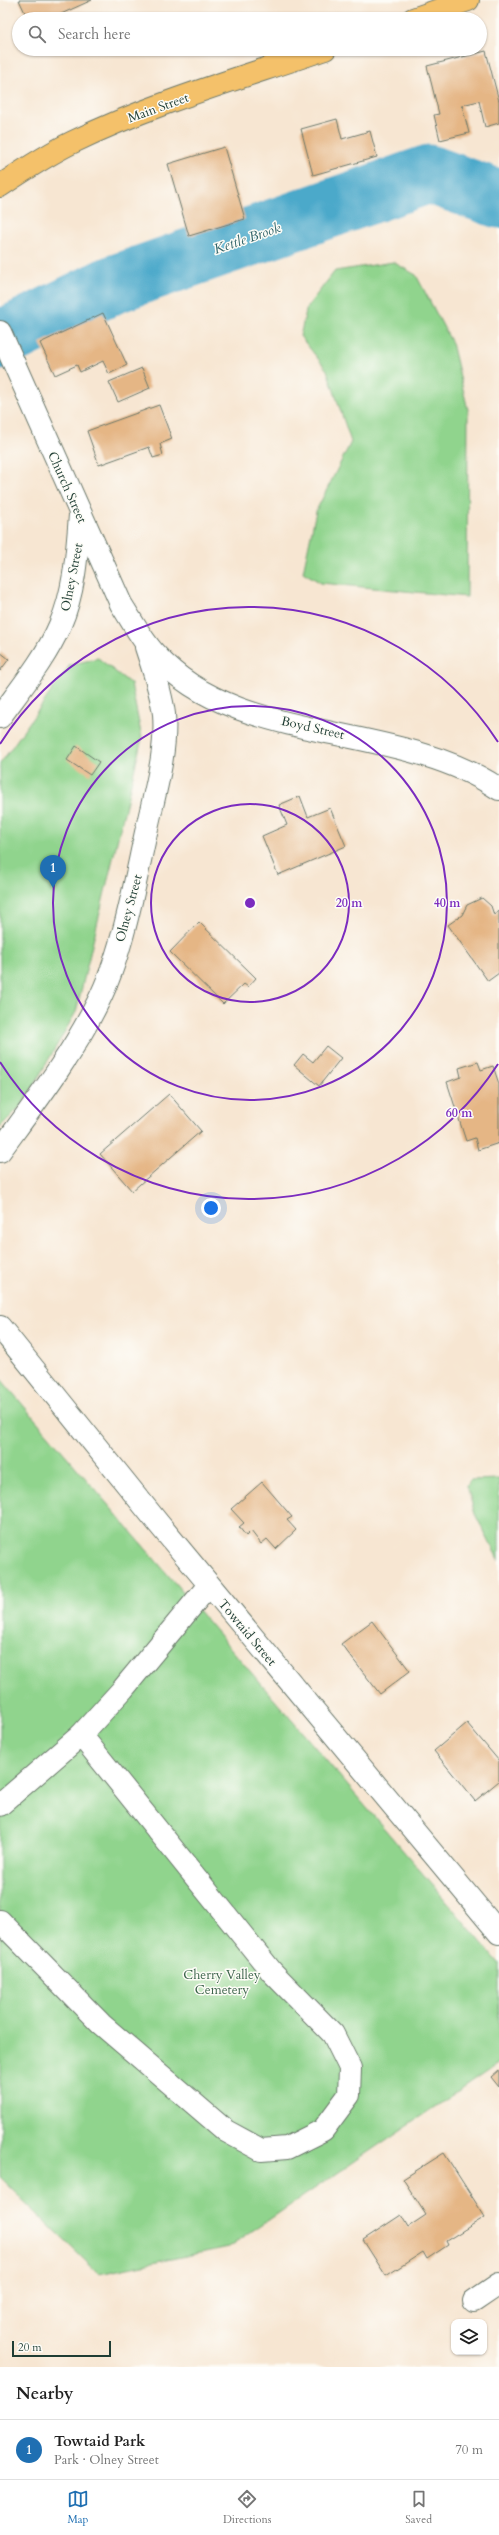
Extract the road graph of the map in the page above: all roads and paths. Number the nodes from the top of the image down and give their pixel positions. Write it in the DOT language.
graph roads {
  1 [pos="455,2"];
  2 [pos="430,12"];
  3 [pos="305,56"];
  4 [pos="0,186"];
  5 [pos="0,332"];
  6 [pos="80,514"];
  7 [pos="143,638"];
  8 [pos="0,717"];
  9 [pos="499,789"];
  10 [pos="0,1151"];
  11 [pos="0,1327"];
  12 [pos="209,1585"];
  13 [pos="81,1735"];
  14 [pos="0,1805"];
  15 [pos="0,1921"];
  16 [pos="499,1933"];
  17 [pos="499,2284"];
  18 [pos="474,2301"];
  1 -- 2 [label="highway"];
  3 -- 4 [label="highway, Main Street"];
  5 -- 6 [label="street, Church Street"];
  6 -- 7 [label="street, Church Street"];
  6 -- 8 [label="street, Olney Street"];
  7 -- 9 [label="street, Boyd Street"];
  7 -- 10 [label="street, Olney Street"];
  11 -- 12 [label="street, Towtaid Street"];
  12 -- 13 [label="street"];
  12 -- 16 [label="street, Towtaid Street"];
  13 -- 14 [label="street"];
  13 -- 15 [label="street"];
  17 -- 18 [label="street"];
}
